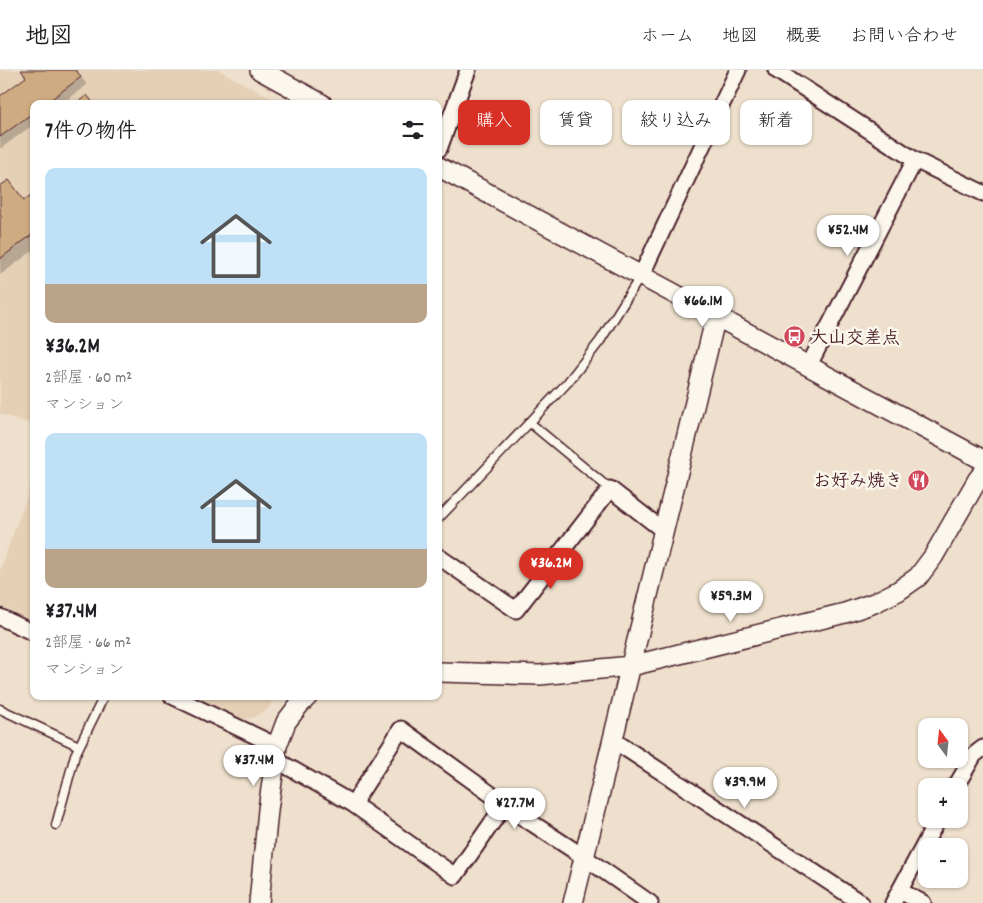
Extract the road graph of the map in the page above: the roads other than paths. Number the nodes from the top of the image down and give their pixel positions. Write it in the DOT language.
graph roads {
  1 [pos="260,70"];
  2 [pos="468,70"];
  3 [pos="738,70"];
  4 [pos="776,70"];
  5 [pos="315,100"];
  6 [pos="442,141"];
  7 [pos="915,160"];
  8 [pos="442,169"];
  9 [pos="983,193"];
  10 [pos="641,276"];
  11 [pos="716,316"];
  12 [pos="808,367"];
  13 [pos="529,422"];
  14 [pos="983,460"];
  15 [pos="983,473"];
  16 [pos="610,489"];
  17 [pos="442,515"];
  18 [pos="664,531"];
  19 [pos="442,560"];
  20 [pos="0,617"];
  21 [pos="30,631"];
  22 [pos="631,666"];
  23 [pos="442,672"];
  24 [pos="102,700"];
  25 [pos="179,700"];
  26 [pos="300,700"];
  27 [pos="0,709"];
  28 [pos="613,740"];
  29 [pos="79,746"];
  30 [pos="983,748"];
  31 [pos="277,753"];
  32 [pos="960,778"];
  33 [pos="353,804"];
  34 [pos="505,804"];
  35 [pos="56,825"];
  36 [pos="933,828"];
  37 [pos="584,857"];
  38 [pos="896,897"];
  39 [pos="258,903"];
  40 [pos="574,903"];
  41 [pos="650,903"];
  42 [pos="861,903"];
  43 [pos="923,903"];
  1 -- 5 [label="street"];
  2 -- 6 [label="street"];
  3 -- 10 [label="street"];
  4 -- 7 [label="street"];
  7 -- 9 [label="street"];
  7 -- 12 [label="street"];
  8 -- 10 [label="street"];
  10 -- 11 [label="street"];
  10 -- 13 [label="lane"];
  11 -- 12 [label="street"];
  11 -- 18 [label="street"];
  12 -- 14 [label="street"];
  13 -- 16 [label="lane"];
  13 -- 17 [label="lane"];
  15 -- 22 [label="street"];
  16 -- 18 [label="street"];
  16 -- 19 [label="street"];
  18 -- 22 [label="street"];
  20 -- 21 [label="street"];
  22 -- 23 [label="street"];
  22 -- 28 [label="street"];
  24 -- 29 [label="lane"];
  25 -- 31 [label="street"];
  26 -- 31 [label="street"];
  27 -- 29 [label="lane"];
  28 -- 37 [label="street"];
  28 -- 42 [label="street"];
  29 -- 35 [label="lane"];
  30 -- 32 [label="street"];
  31 -- 33 [label="street"];
  31 -- 39 [label="street"];
  33 -- 34 [label="street"];
  33 -- 34 [label="street"];
  34 -- 37 [label="street"];
  36 -- 38 [label="street"];
  37 -- 40 [label="street"];
  37 -- 41 [label="street"];
  38 -- 43 [label="street"];
}
